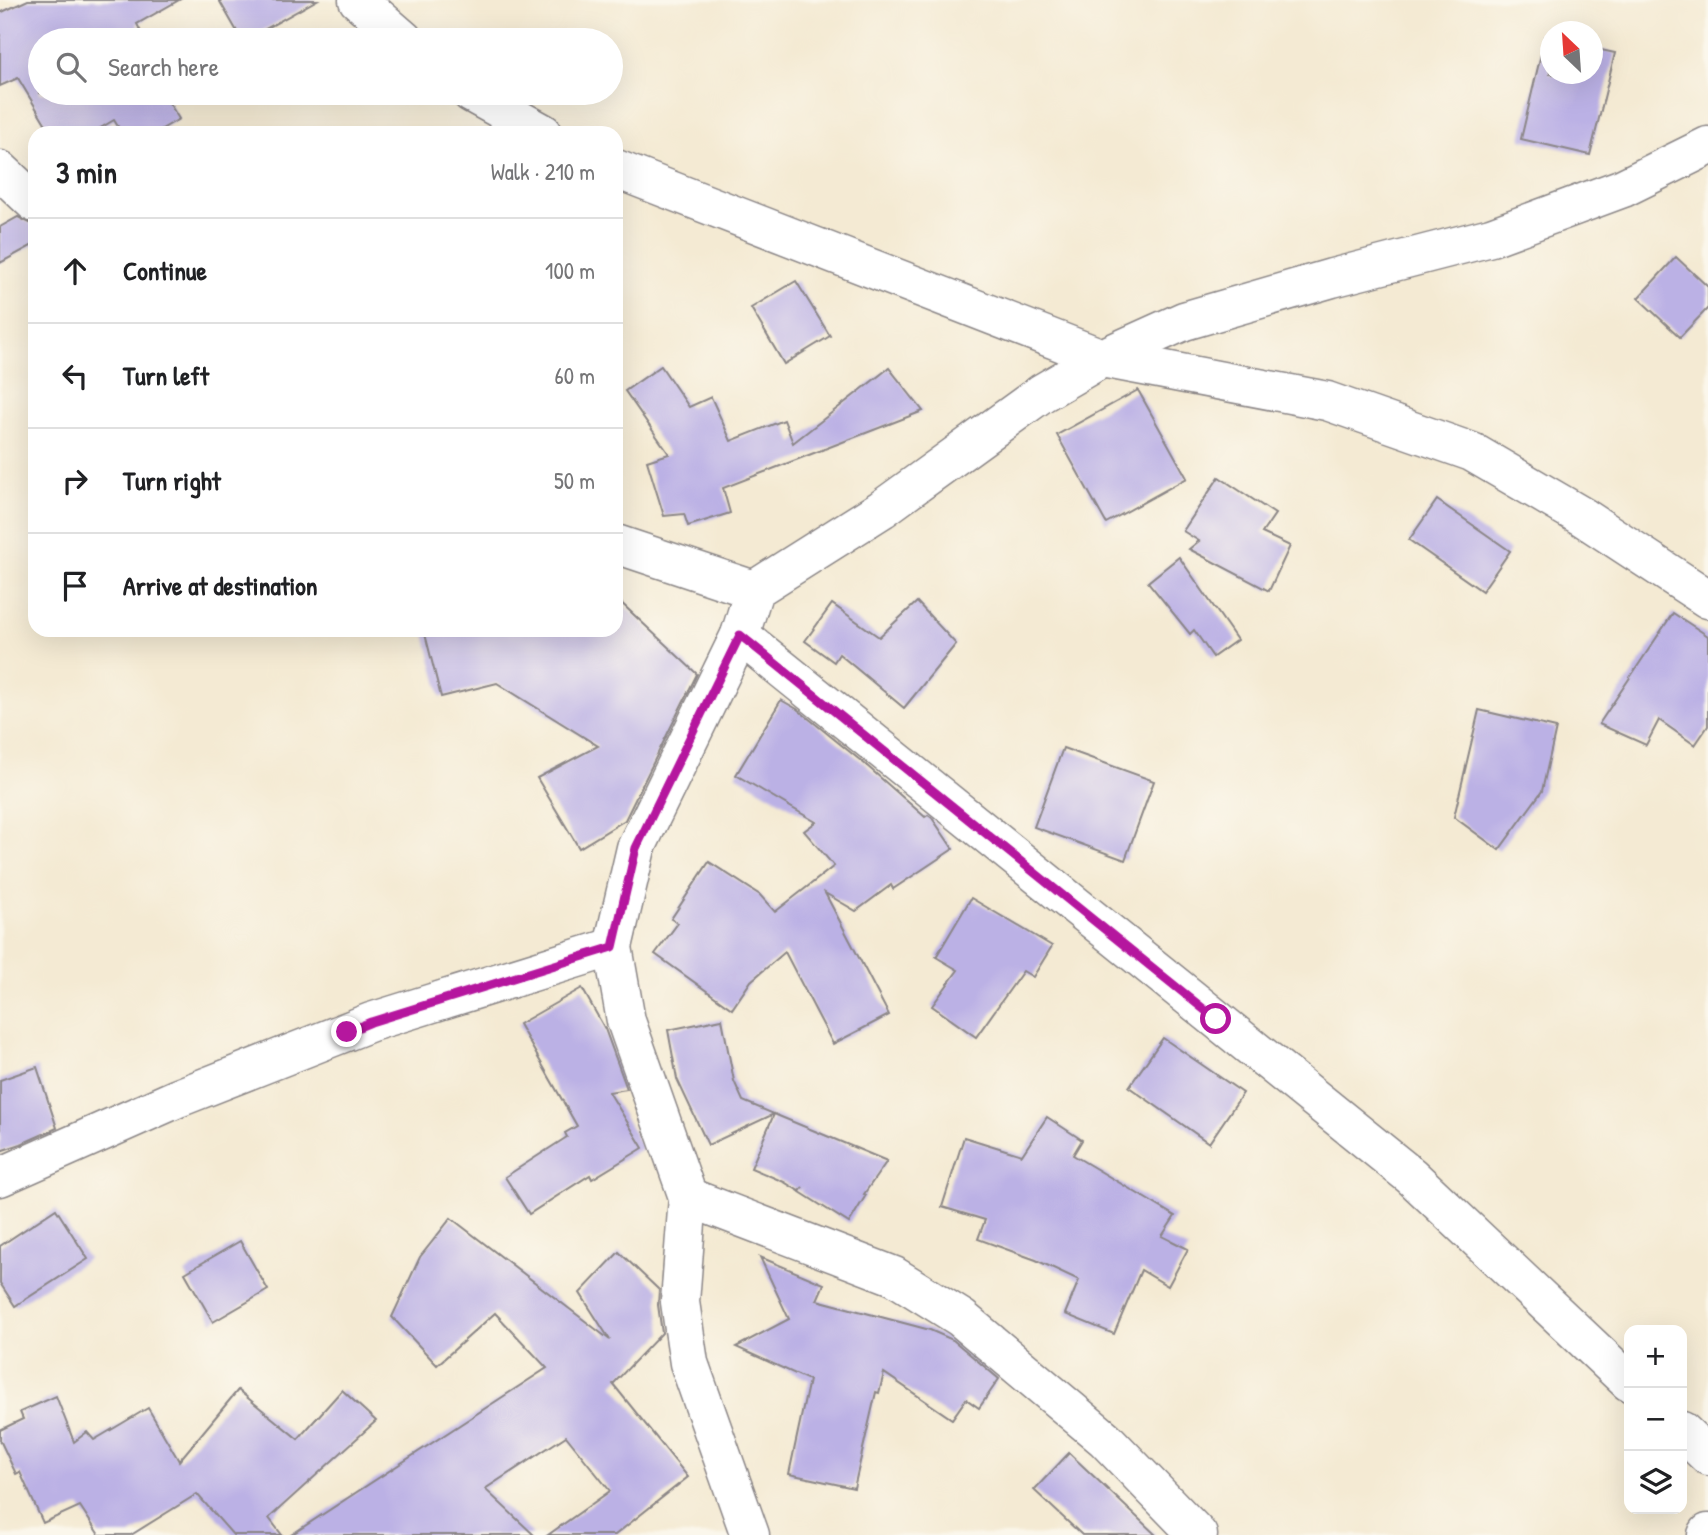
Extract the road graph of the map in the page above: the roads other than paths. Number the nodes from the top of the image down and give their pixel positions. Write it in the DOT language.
graph roads {
  1 [pos="358,0"];
  2 [pos="390,28"];
  3 [pos="493,105"];
  4 [pos="530,126"];
  5 [pos="1708,146"];
  6 [pos="0,170"];
  7 [pos="623,172"];
  8 [pos="28,197"];
  9 [pos="1102,358"];
  10 [pos="623,546"];
  11 [pos="754,590"];
  12 [pos="1708,599"];
  13 [pos="740,635"];
  14 [pos="613,947"];
  15 [pos="0,1177"];
  16 [pos="688,1197"];
  17 [pos="1624,1377"];
  18 [pos="1687,1437"];
  19 [pos="1708,1456"];
  20 [pos="750,1535"];
  21 [pos="1198,1535"];
  1 -- 2 [label="street"];
  3 -- 4 [label="street"];
  5 -- 9 [label="street"];
  6 -- 8 [label="street"];
  7 -- 9 [label="street"];
  9 -- 11 [label="street"];
  9 -- 12 [label="street"];
  10 -- 11 [label="street"];
  11 -- 13 [label="street"];
  13 -- 14 [label="street"];
  13 -- 17 [label="street"];
  14 -- 15 [label="street"];
  14 -- 16 [label="street"];
  16 -- 20 [label="street"];
  16 -- 21 [label="street"];
  18 -- 19 [label="street"];
}
